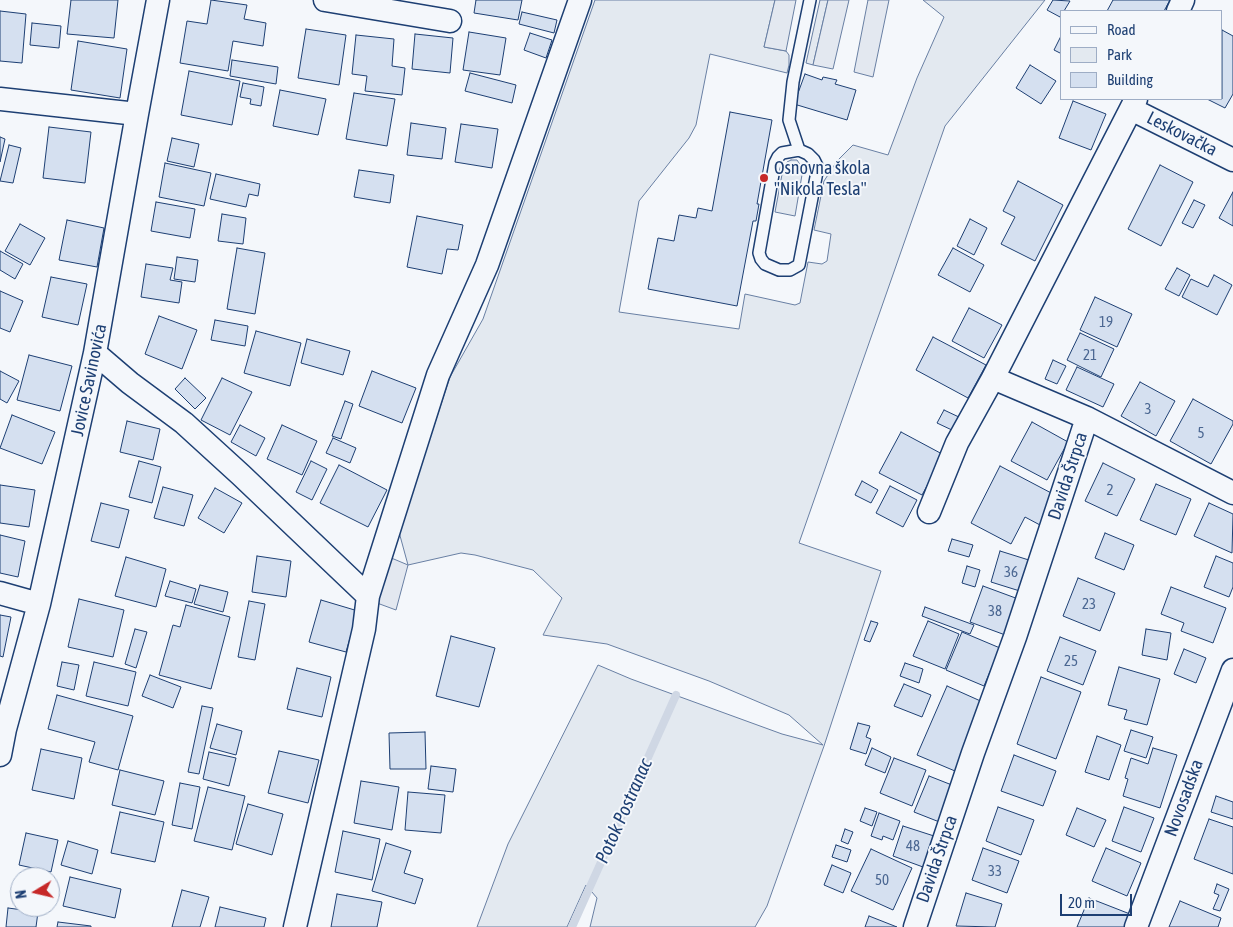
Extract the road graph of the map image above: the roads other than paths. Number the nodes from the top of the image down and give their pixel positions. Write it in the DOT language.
graph roads {
  1 [pos="158,0"];
  2 [pos="325,0"];
  3 [pos="580,0"];
  4 [pos="810,0"];
  5 [pos="450,21"];
  6 [pos="0,99"];
  7 [pos="1133,104"];
  8 [pos="137,114"];
  9 [pos="789,120"];
  10 [pos="799,150"];
  11 [pos="782,152"];
  12 [pos="1233,160"];
  13 [pos="95,353"];
  14 [pos="993,378"];
  15 [pos="1086,418"];
  16 [pos="1233,493"];
  17 [pos="929,512"];
  18 [pos="0,593"];
  19 [pos="368,596"];
  20 [pos="39,604"];
  21 [pos="1233,670"];
  22 [pos="2,729"];
  23 [pos="0,755"];
  24 [pos="296,927"];
  25 [pos="915,927"];
  26 [pos="1136,927"];
  1 -- 8 [label="street, Jovice Savinovića"];
  2 -- 5 [label="street"];
  3 -- 19 [label="street"];
  4 -- 9 [label="lane"];
  6 -- 8 [label="street"];
  7 -- 12 [label="street, Leskovačka"];
  7 -- 14 [label="street"];
  8 -- 13 [label="street, Jovice Savinovića"];
  9 -- 10 [label="lane"];
  9 -- 11 [label="lane"];
  10 -- 11 [label="lane"];
  10 -- 11 [label="lane"];
  13 -- 19 [label="street"];
  13 -- 20 [label="street, Jovice Savinovića"];
  14 -- 15 [label="street, Davida Štrpca"];
  14 -- 17 [label="street"];
  15 -- 16 [label="street"];
  15 -- 25 [label="street, Davida Štrpca"];
  18 -- 20 [label="street"];
  19 -- 24 [label="street"];
  20 -- 22 [label="street, Jovice Savinovića"];
  21 -- 26 [label="street, Novosadska"];
  22 -- 23 [label="street, Jovice Savinovića"];
}
